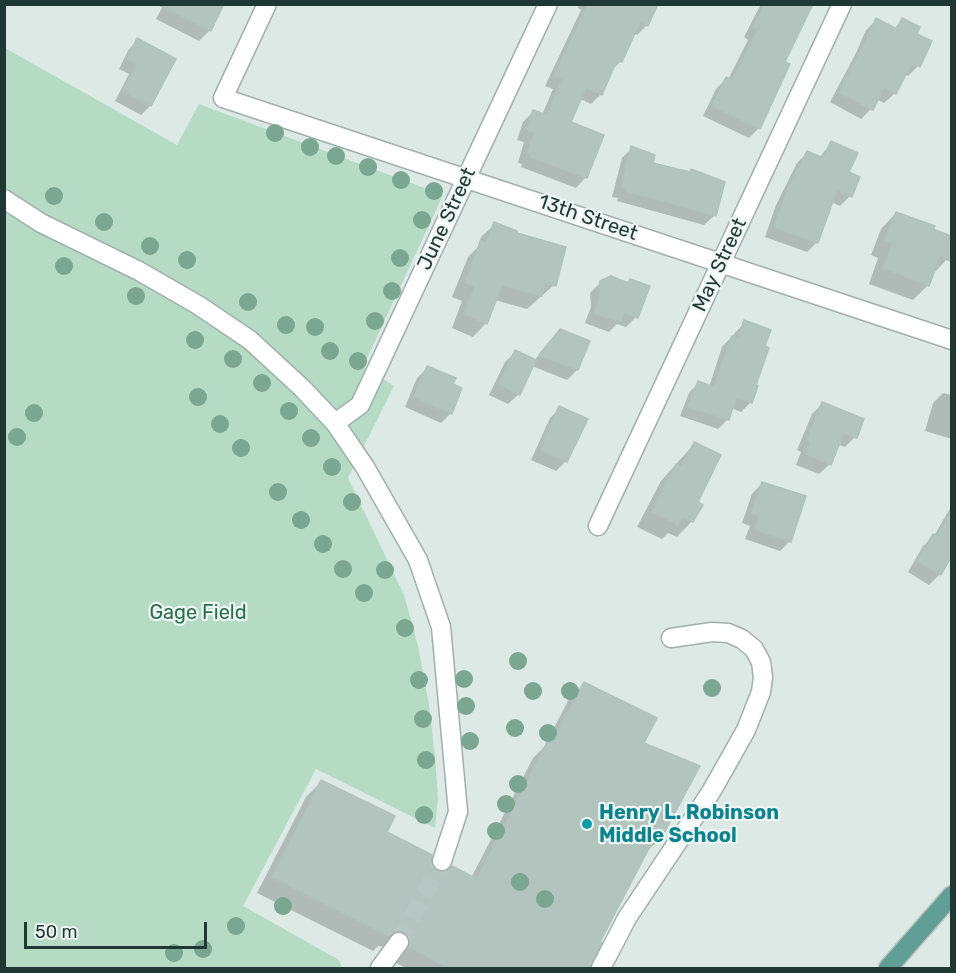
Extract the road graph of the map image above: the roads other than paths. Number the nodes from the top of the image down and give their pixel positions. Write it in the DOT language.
graph roads {
  1 [pos="267,4"];
  2 [pos="548,4"];
  3 [pos="842,4"];
  4 [pos="466,177"];
  5 [pos="4,199"];
  6 [pos="721,263"];
  7 [pos="951,340"];
  8 [pos="335,423"];
  9 [pos="598,526"];
  10 [pos="671,638"];
  11 [pos="442,861"];
  12 [pos="951,895"];
  13 [pos="399,942"];
  14 [pos="380,969"];
  15 [pos="601,969"];
  16 [pos="888,969"];
  1 -- 4 [label="street, 13th Street"];
  2 -- 4 [label="street, June Street"];
  3 -- 6 [label="street, May Street"];
  4 -- 6 [label="street, 13th Street"];
  4 -- 8 [label="street, June Street"];
  5 -- 8 [label="street"];
  6 -- 7 [label="street, 13th Street"];
  6 -- 9 [label="street, May Street"];
  8 -- 11 [label="street"];
  10 -- 15 [label="street"];
  12 -- 16 [label="main road"];
  13 -- 14 [label="street"];
}
